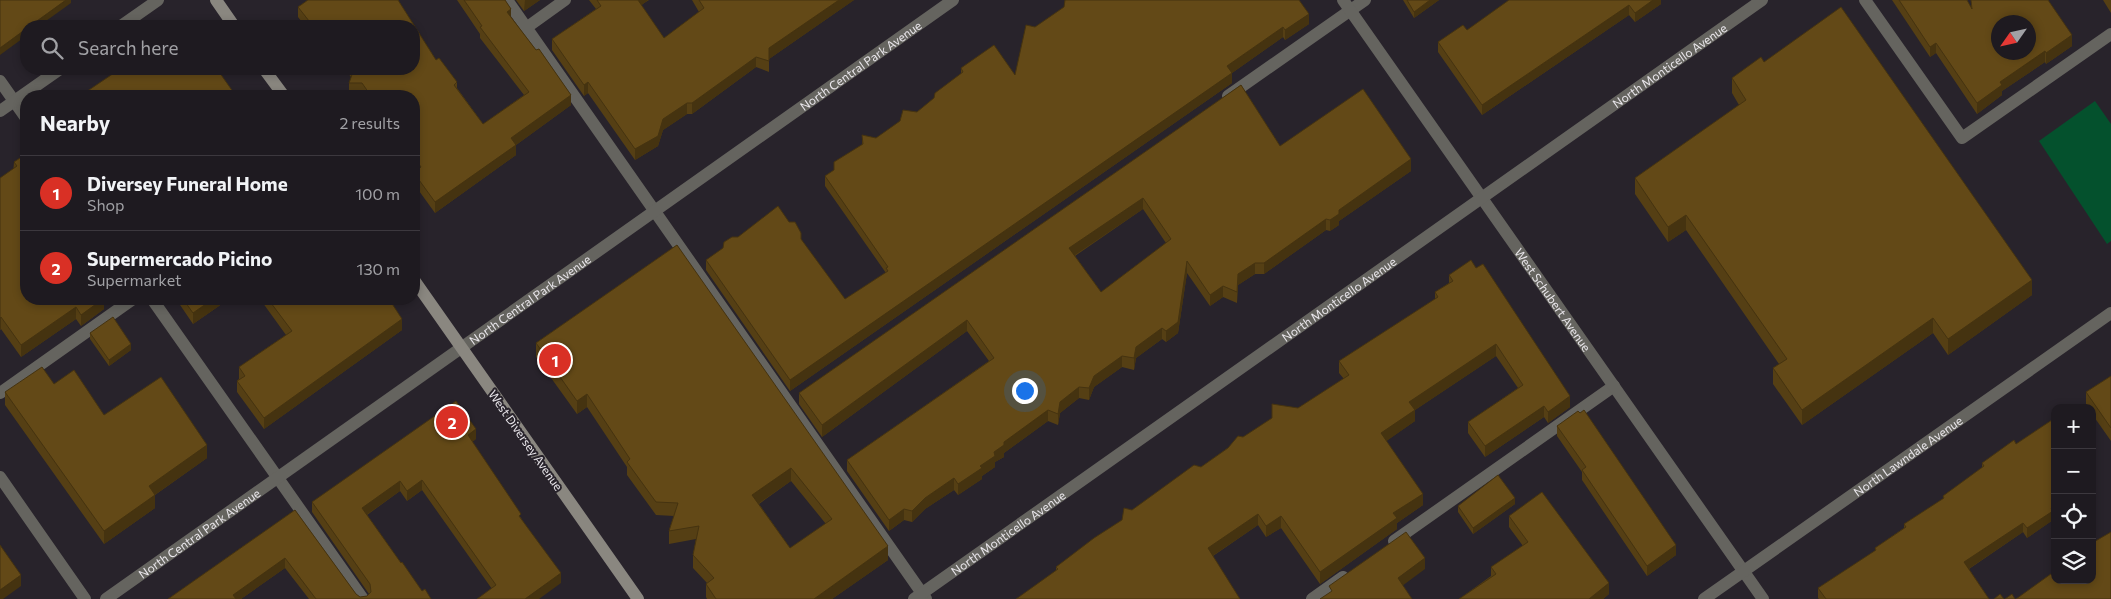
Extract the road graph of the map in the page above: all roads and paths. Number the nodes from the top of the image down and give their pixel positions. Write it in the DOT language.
graph roads {
  1 [pos="158,0"];
  2 [pos="216,0"];
  3 [pos="507,0"];
  4 [pos="565,0"];
  5 [pos="953,0"];
  6 [pos="1365,0"];
  7 [pos="1762,0"];
  8 [pos="1865,0"];
  9 [pos="1347,5"];
  10 [pos="130,20"];
  11 [pos="230,20"];
  12 [pos="526,28"];
  13 [pos="2111,34"];
  14 [pos="51,75"];
  15 [pos="268,75"];
  16 [pos="0,81"];
  17 [pos="30,90"];
  18 [pos="280,90"];
  19 [pos="20,97"];
  20 [pos="14,101"];
  21 [pos="1220,101"];
  22 [pos="20,110"];
  23 [pos="0,111"];
  24 [pos="1482,198"];
  25 [pos="654,211"];
  26 [pos="420,289"];
  27 [pos="125,305"];
  28 [pos="156,305"];
  29 [pos="2111,313"];
  30 [pos="461,348"];
  31 [pos="1614,386"];
  32 [pos="0,393"];
  33 [pos="0,477"];
  34 [pos="278,478"];
  35 [pos="1385,548"];
  36 [pos="1353,570"];
  37 [pos="1744,571"];
  38 [pos="921,597"];
  39 [pos="85,599"];
  40 [pos="106,599"];
  41 [pos="363,599"];
  42 [pos="638,599"];
  43 [pos="1312,599"];
  44 [pos="1704,599"];
  45 [pos="1763,599"];
  1 -- 10 [label="street"];
  2 -- 11 [label="main road"];
  3 -- 12 [label="street"];
  4 -- 12 [label="street"];
  5 -- 25 [label="street, North Central Park Avenue"];
  6 -- 9 [label="street"];
  7 -- 24 [label="street, North Monticello Avenue"];
  8 -- 13 [label="street"];
  9 -- 21 [label="street"];
  9 -- 24 [label="street, West Schubert Avenue"];
  12 -- 25 [label="street"];
  14 -- 17 [label="street"];
  15 -- 18 [label="main road"];
  16 -- 20 [label="street"];
  19 -- 20 [label="street"];
  20 -- 22 [label="street"];
  20 -- 23 [label="street"];
  24 -- 31 [label="street, West Schubert Avenue"];
  24 -- 38 [label="street, North Monticello Avenue"];
  25 -- 30 [label="street, North Central Park Avenue"];
  25 -- 38 [label="street"];
  26 -- 30 [label="main road, West Diversey Avenue"];
  27 -- 32 [label="street"];
  28 -- 34 [label="street"];
  29 -- 37 [label="street, North Lawndale Avenue"];
  30 -- 34 [label="street, North Central Park Avenue"];
  30 -- 42 [label="main road, West Diversey Avenue"];
  31 -- 35 [label="street"];
  31 -- 37 [label="street, West Schubert Avenue"];
  33 -- 39 [label="street"];
  34 -- 40 [label="street, North Central Park Avenue"];
  34 -- 41 [label="street"];
  36 -- 43 [label="street"];
  37 -- 44 [label="street, North Lawndale Avenue"];
  37 -- 45 [label="street, West Schubert Avenue"];
}
